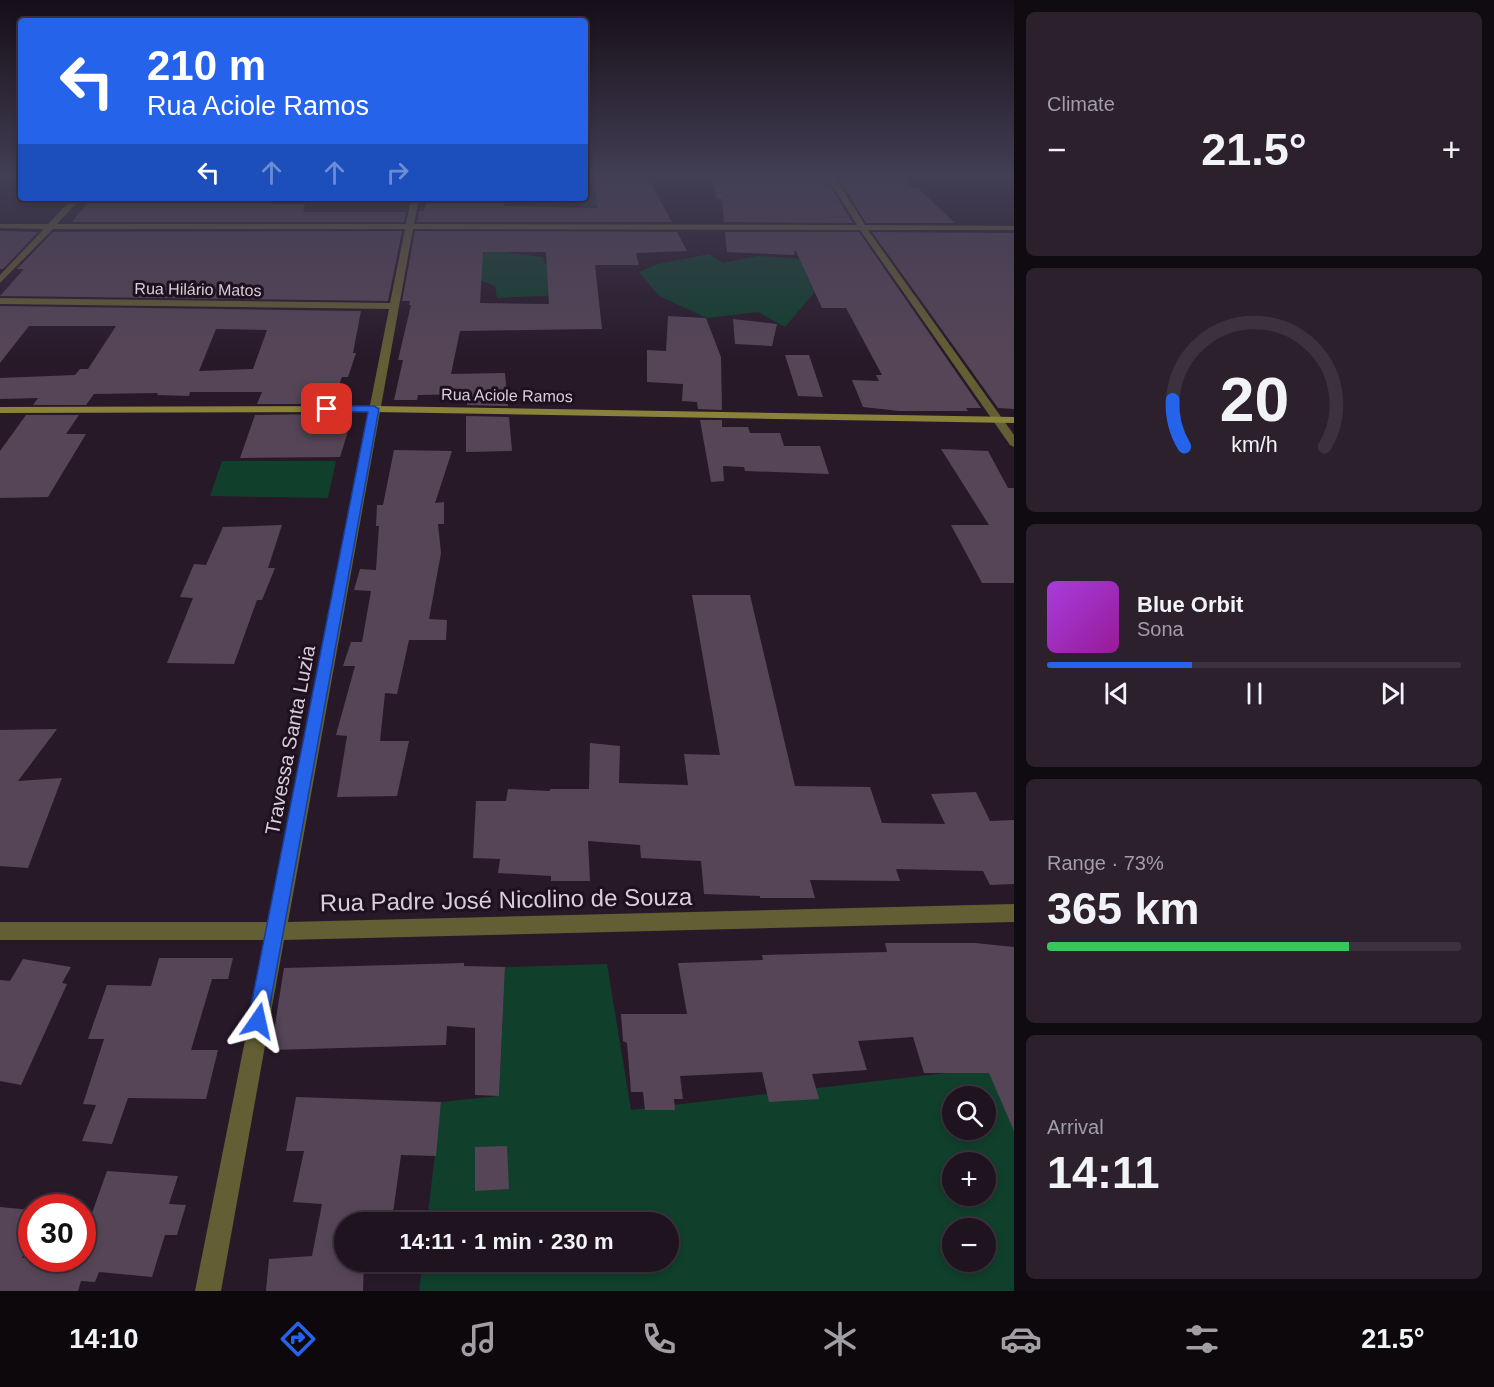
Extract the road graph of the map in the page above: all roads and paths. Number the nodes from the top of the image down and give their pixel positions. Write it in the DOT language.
graph roads {
  1 [pos="42,237"];
  2 [pos="409,237"];
  3 [pos="869,237"];
  4 [pos="0,280"];
  5 [pos="0,301"];
  6 [pos="395,306"];
  7 [pos="374,409"];
  8 [pos="0,410"];
  9 [pos="996,420"];
  10 [pos="1014,420"];
  11 [pos="1014,443"];
  12 [pos="1014,914"];
  13 [pos="0,931"];
  14 [pos="275,931"];
  15 [pos="208,1291"];
  1 -- 4 [label="street"];
  2 -- 6 [label="street, Travessa Santa Luzia"];
  3 -- 9 [label="street"];
  5 -- 6 [label="street, Rua Hilário Matos"];
  6 -- 7 [label="street, Travessa Santa Luzia"];
  7 -- 8 [label="street, Rua Aciole Ramos"];
  7 -- 9 [label="street, Rua Aciole Ramos"];
  7 -- 14 [label="street, Travessa Santa Luzia"];
  9 -- 10 [label="street, Rua Aciole Ramos"];
  9 -- 11 [label="street"];
  12 -- 14 [label="street, Rua Padre José Nicolino de Souza"];
  13 -- 14 [label="street, Rua Padre José Nicolino de Souza"];
  14 -- 15 [label="street, Travessa Santa Luzia"];
}
